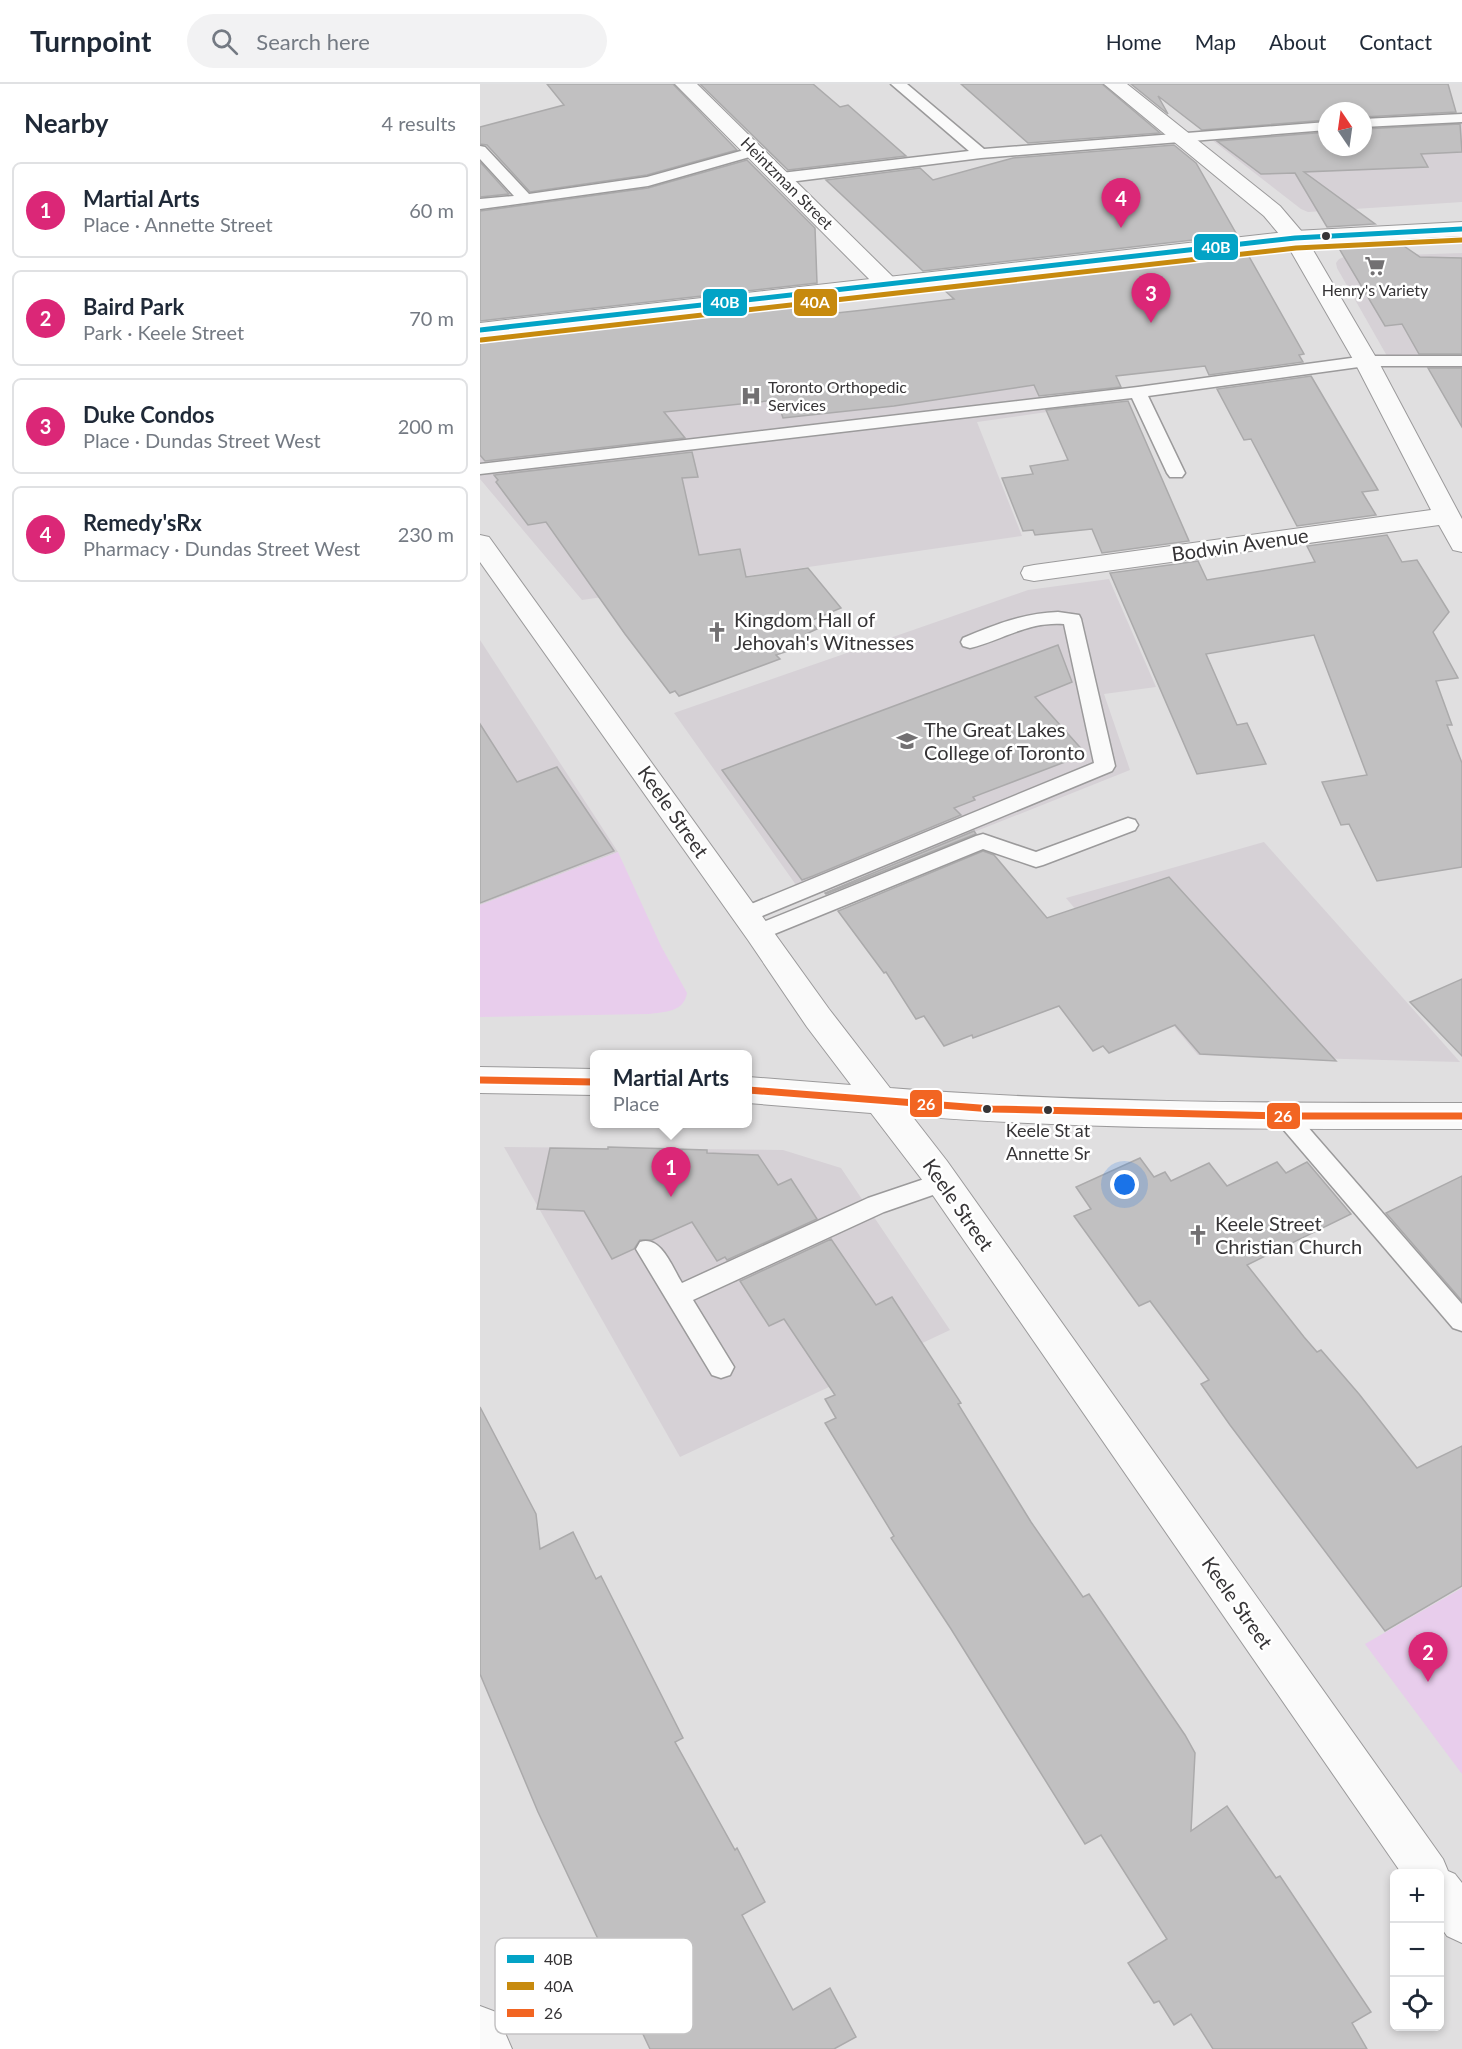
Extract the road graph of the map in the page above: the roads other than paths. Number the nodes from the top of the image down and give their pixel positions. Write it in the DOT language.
graph roads {
  1 [pos="685,84"];
  2 [pos="898,84"];
  3 [pos="1114,84"];
  4 [pos="1462,118"];
  5 [pos="1372,123"];
  6 [pos="1318,127"];
  7 [pos="1183,138"];
  8 [pos="480,150"];
  9 [pos="755,151"];
  10 [pos="981,154"];
  11 [pos="781,178"];
  12 [pos="525,199"];
  13 [pos="480,204"];
  14 [pos="1462,229"];
  15 [pos="1295,238"];
  16 [pos="887,284"];
  17 [pos="480,330"];
  18 [pos="1366,361"];
  19 [pos="1462,361"];
  20 [pos="1138,392"];
  21 [pos="480,469"];
  22 [pos="1176,473"];
  23 [pos="1446,516"];
  24 [pos="480,543"];
  25 [pos="1462,544"];
  26 [pos="1034,573"];
  27 [pos="970,642"];
  28 [pos="1128,825"];
  29 [pos="753,923"];
  30 [pos="480,1080"];
  31 [pos="590,1082"];
  32 [pos="752,1090"];
  33 [pos="882,1101"];
  34 [pos="1285,1116"];
  35 [pos="1462,1116"];
  36 [pos="942,1182"];
  37 [pos="648,1249"];
  38 [pos="677,1296"];
  39 [pos="1462,1322"];
  40 [pos="721,1367"];
  41 [pos="1424,1869"];
  42 [pos="1444,1895"];
  43 [pos="1462,1921"];
  44 [pos="480,2028"];
  45 [pos="489,2049"];
  1 -- 9 [label="main road, Heintzman Street"];
  2 -- 10 [label="lane"];
  3 -- 7 [label="main road"];
  4 -- 5 [label="lane"];
  6 -- 7 [label="lane"];
  7 -- 10 [label="lane"];
  7 -- 15 [label="main road"];
  8 -- 12 [label="lane"];
  9 -- 11 [label="main road, Heintzman Street"];
  9 -- 12 [label="lane"];
  10 -- 11 [label="lane"];
  11 -- 16 [label="main road, Heintzman Street"];
  12 -- 13 [label="lane"];
  14 -- 15 [label="main road"];
  15 -- 16 [label="main road"];
  15 -- 18 [label="main road"];
  16 -- 17 [label="main road"];
  18 -- 19 [label="lane"];
  18 -- 20 [label="lane"];
  18 -- 23 [label="main road"];
  20 -- 21 [label="lane"];
  20 -- 22 [label="lane"];
  23 -- 25 [label="main road"];
  23 -- 26 [label="main road, Bodwin Avenue"];
  24 -- 29 [label="main road, Keele Street"];
  27 -- 29 [label="lane"];
  28 -- 29 [label="lane"];
  29 -- 33 [label="main road, Keele Street"];
  30 -- 31 [label="main road"];
  32 -- 33 [label="main road"];
  33 -- 34 [label="main road"];
  33 -- 36 [label="main road, Keele Street"];
  34 -- 35 [label="main road"];
  34 -- 39 [label="lane"];
  36 -- 38 [label="lane"];
  36 -- 41 [label="main road, Keele Street"];
  37 -- 38 [label="lane"];
  38 -- 40 [label="lane"];
  42 -- 43 [label="main road"];
  44 -- 45 [label="main road"];
}
